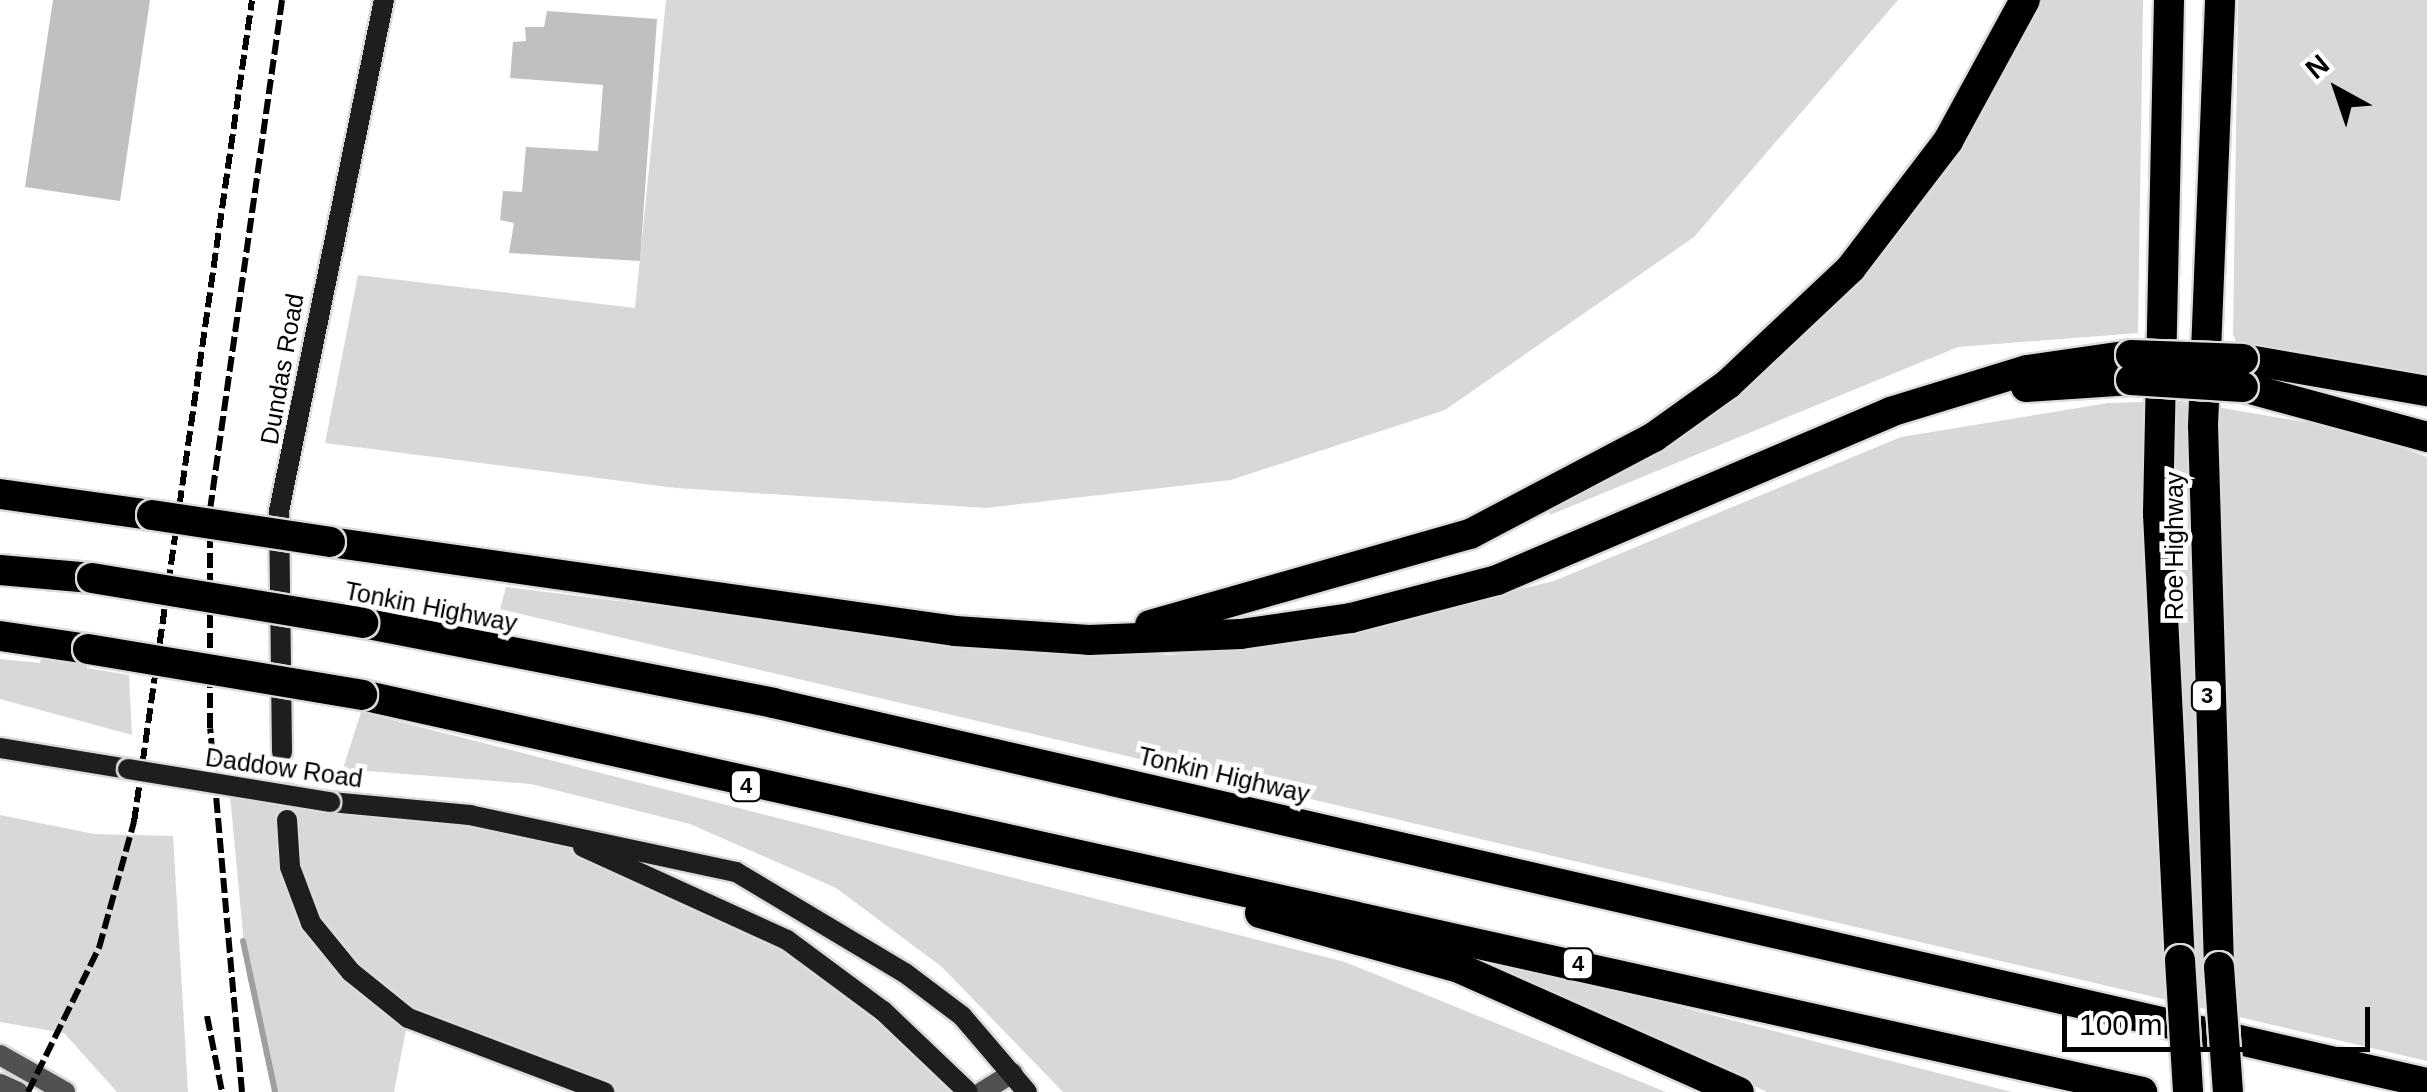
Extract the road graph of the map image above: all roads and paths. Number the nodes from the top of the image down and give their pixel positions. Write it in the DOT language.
graph roads {
  1 [pos="384,0"];
  2 [pos="2025,0"];
  3 [pos="2220,0"];
  4 [pos="2170,4"];
  5 [pos="2243,373"];
  6 [pos="2427,391"];
  7 [pos="2427,437"];
  8 [pos="0,494"];
  9 [pos="0,570"];
  10 [pos="0,636"];
  11 [pos="1089,640"];
  12 [pos="2,749"];
  13 [pos="282,752"];
  14 [pos="286,820"];
  15 [pos="555,830"];
  16 [pos="1012,845"];
  17 [pos="1635,1041"];
  18 [pos="0,1054"];
  19 [pos="1014,1072"];
  20 [pos="2427,1082"];
  21 [pos="0,1084"];
  22 [pos="18,1092"];
  23 [pos="65,1092"];
  24 [pos="604,1092"];
  25 [pos="968,1092"];
  26 [pos="982,1092"];
  27 [pos="1028,1092"];
  28 [pos="1719,1092"];
  29 [pos="1739,1092"];
  30 [pos="2142,1092"];
  31 [pos="2188,1092"];
  32 [pos="2228,1092"];
  1 -- 13 [label="main road, Dundas Road"];
  2 -- 11 [label="highway"];
  3 -- 32 [label="highway, Roe Highway / 3, bridge"];
  4 -- 31 [label="highway, Roe Highway / 3, bridge"];
  5 -- 6 [label="highway"];
  5 -- 7 [label="highway"];
  5 -- 11 [label="highway, bridge"];
  8 -- 11 [label="highway, bridge"];
  9 -- 20 [label="highway, Tonkin Highway, bridge"];
  10 -- 16 [label="highway, 4, bridge"];
  12 -- 15 [label="main road, Daddow Road, bridge"];
  14 -- 24 [label="main road"];
  15 -- 19 [label="main road, Daddow Road"];
  15 -- 25 [label="main road, Daddow Road"];
  16 -- 17 [label="highway"];
  16 -- 30 [label="highway, 4"];
  17 -- 28 [label="highway"];
  17 -- 29 [label="highway"];
  18 -- 23 [label="street"];
  19 -- 26 [label="street"];
  19 -- 27 [label="main road, Daddow Road"];
  21 -- 22 [label="street"];
}
